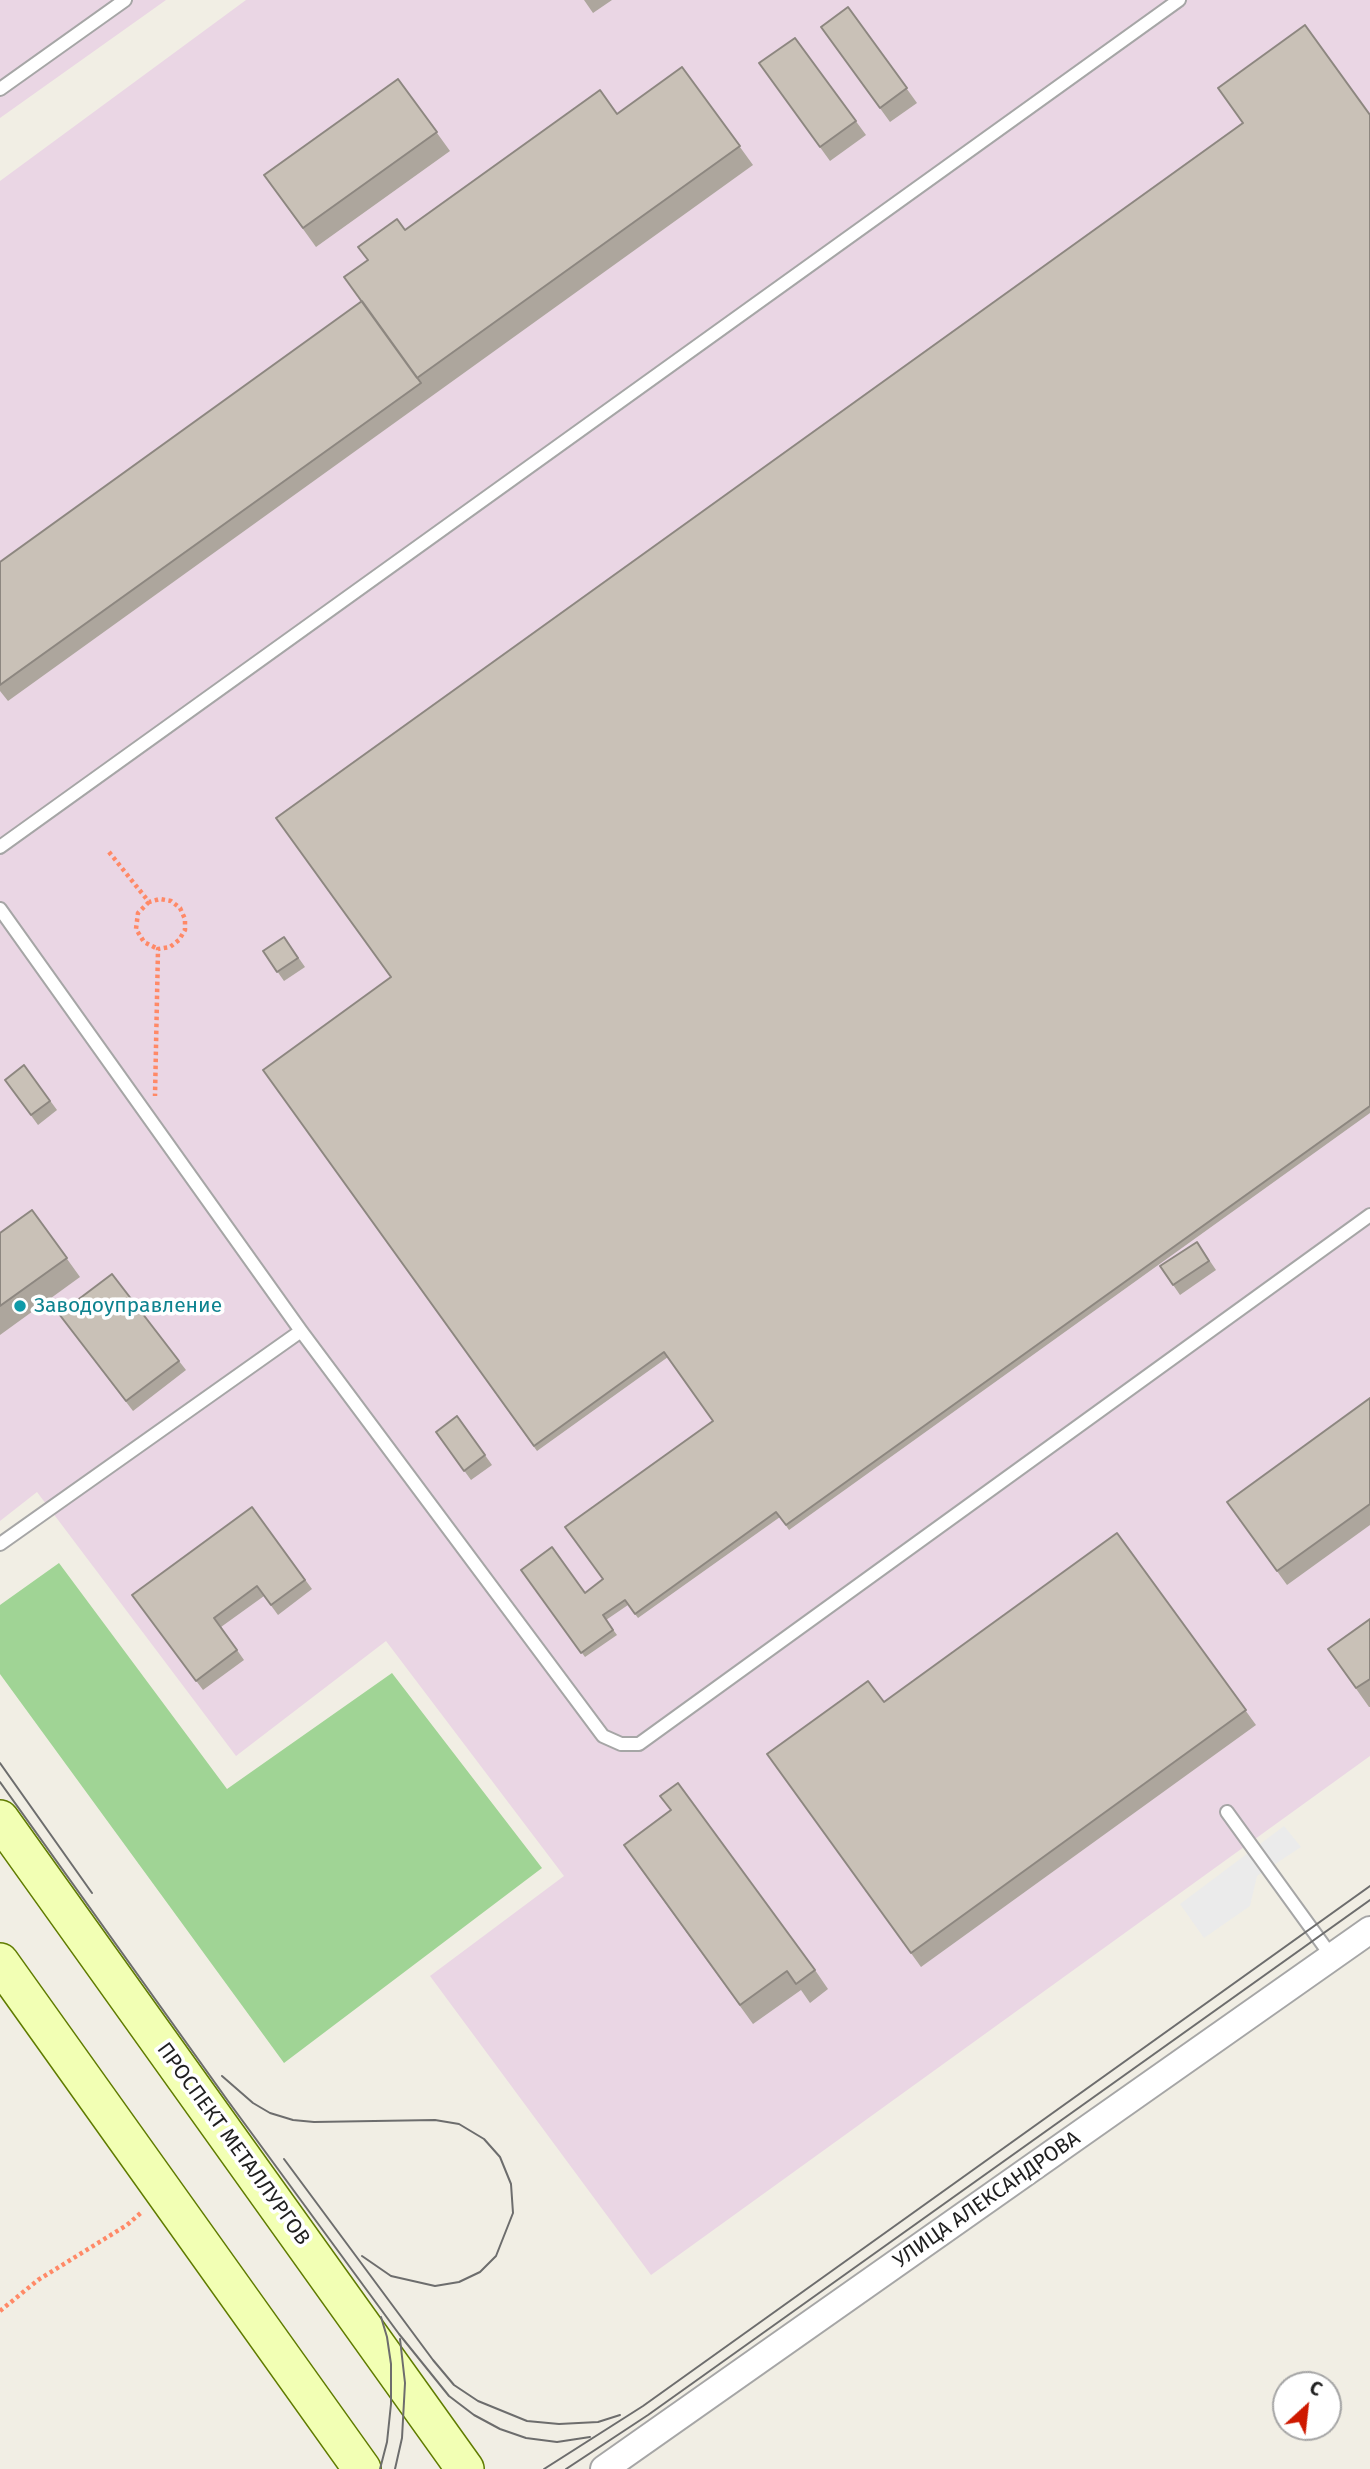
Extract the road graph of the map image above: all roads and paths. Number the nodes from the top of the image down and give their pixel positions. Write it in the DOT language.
graph roads {
  1 [pos="125,0"];
  2 [pos="1179,0"];
  3 [pos="0,89"];
  4 [pos="0,847"];
  5 [pos="109,852"];
  6 [pos="149,902"];
  7 [pos="0,909"];
  8 [pos="158,948"];
  9 [pos="154,1126"];
  10 [pos="1370,1215"];
  11 [pos="301,1331"];
  12 [pos="0,1544"];
  13 [pos="1227,1812"];
  14 [pos="5,1835"];
  15 [pos="1370,1930"];
  16 [pos="1332,1957"];
  17 [pos="0,1962"];
  18 [pos="165,2191"];
  19 [pos="0,2311"];
  20 [pos="362,2469"];
  21 [pos="465,2469"];
  22 [pos="604,2469"];
  1 -- 3 [label="lane"];
  2 -- 4 [label="lane"];
  5 -- 6 [label="path"];
  6 -- 8 [label="path"];
  6 -- 8 [label="path"];
  7 -- 9 [label="lane"];
  8 -- 9 [label="path"];
  9 -- 11 [label="lane"];
  10 -- 11 [label="lane"];
  11 -- 12 [label="lane"];
  13 -- 16 [label="lane"];
  14 -- 21 [label="street, ПРОСПЕКТ МЕТАЛЛУРГОВ"];
  15 -- 16 [label="street, УЛИЦА АЛЕКСАНДРОВА"];
  16 -- 22 [label="street, УЛИЦА АЛЕКСАНДРОВА"];
  17 -- 18 [label="street"];
  18 -- 19 [label="path"];
  18 -- 20 [label="street"];
}
